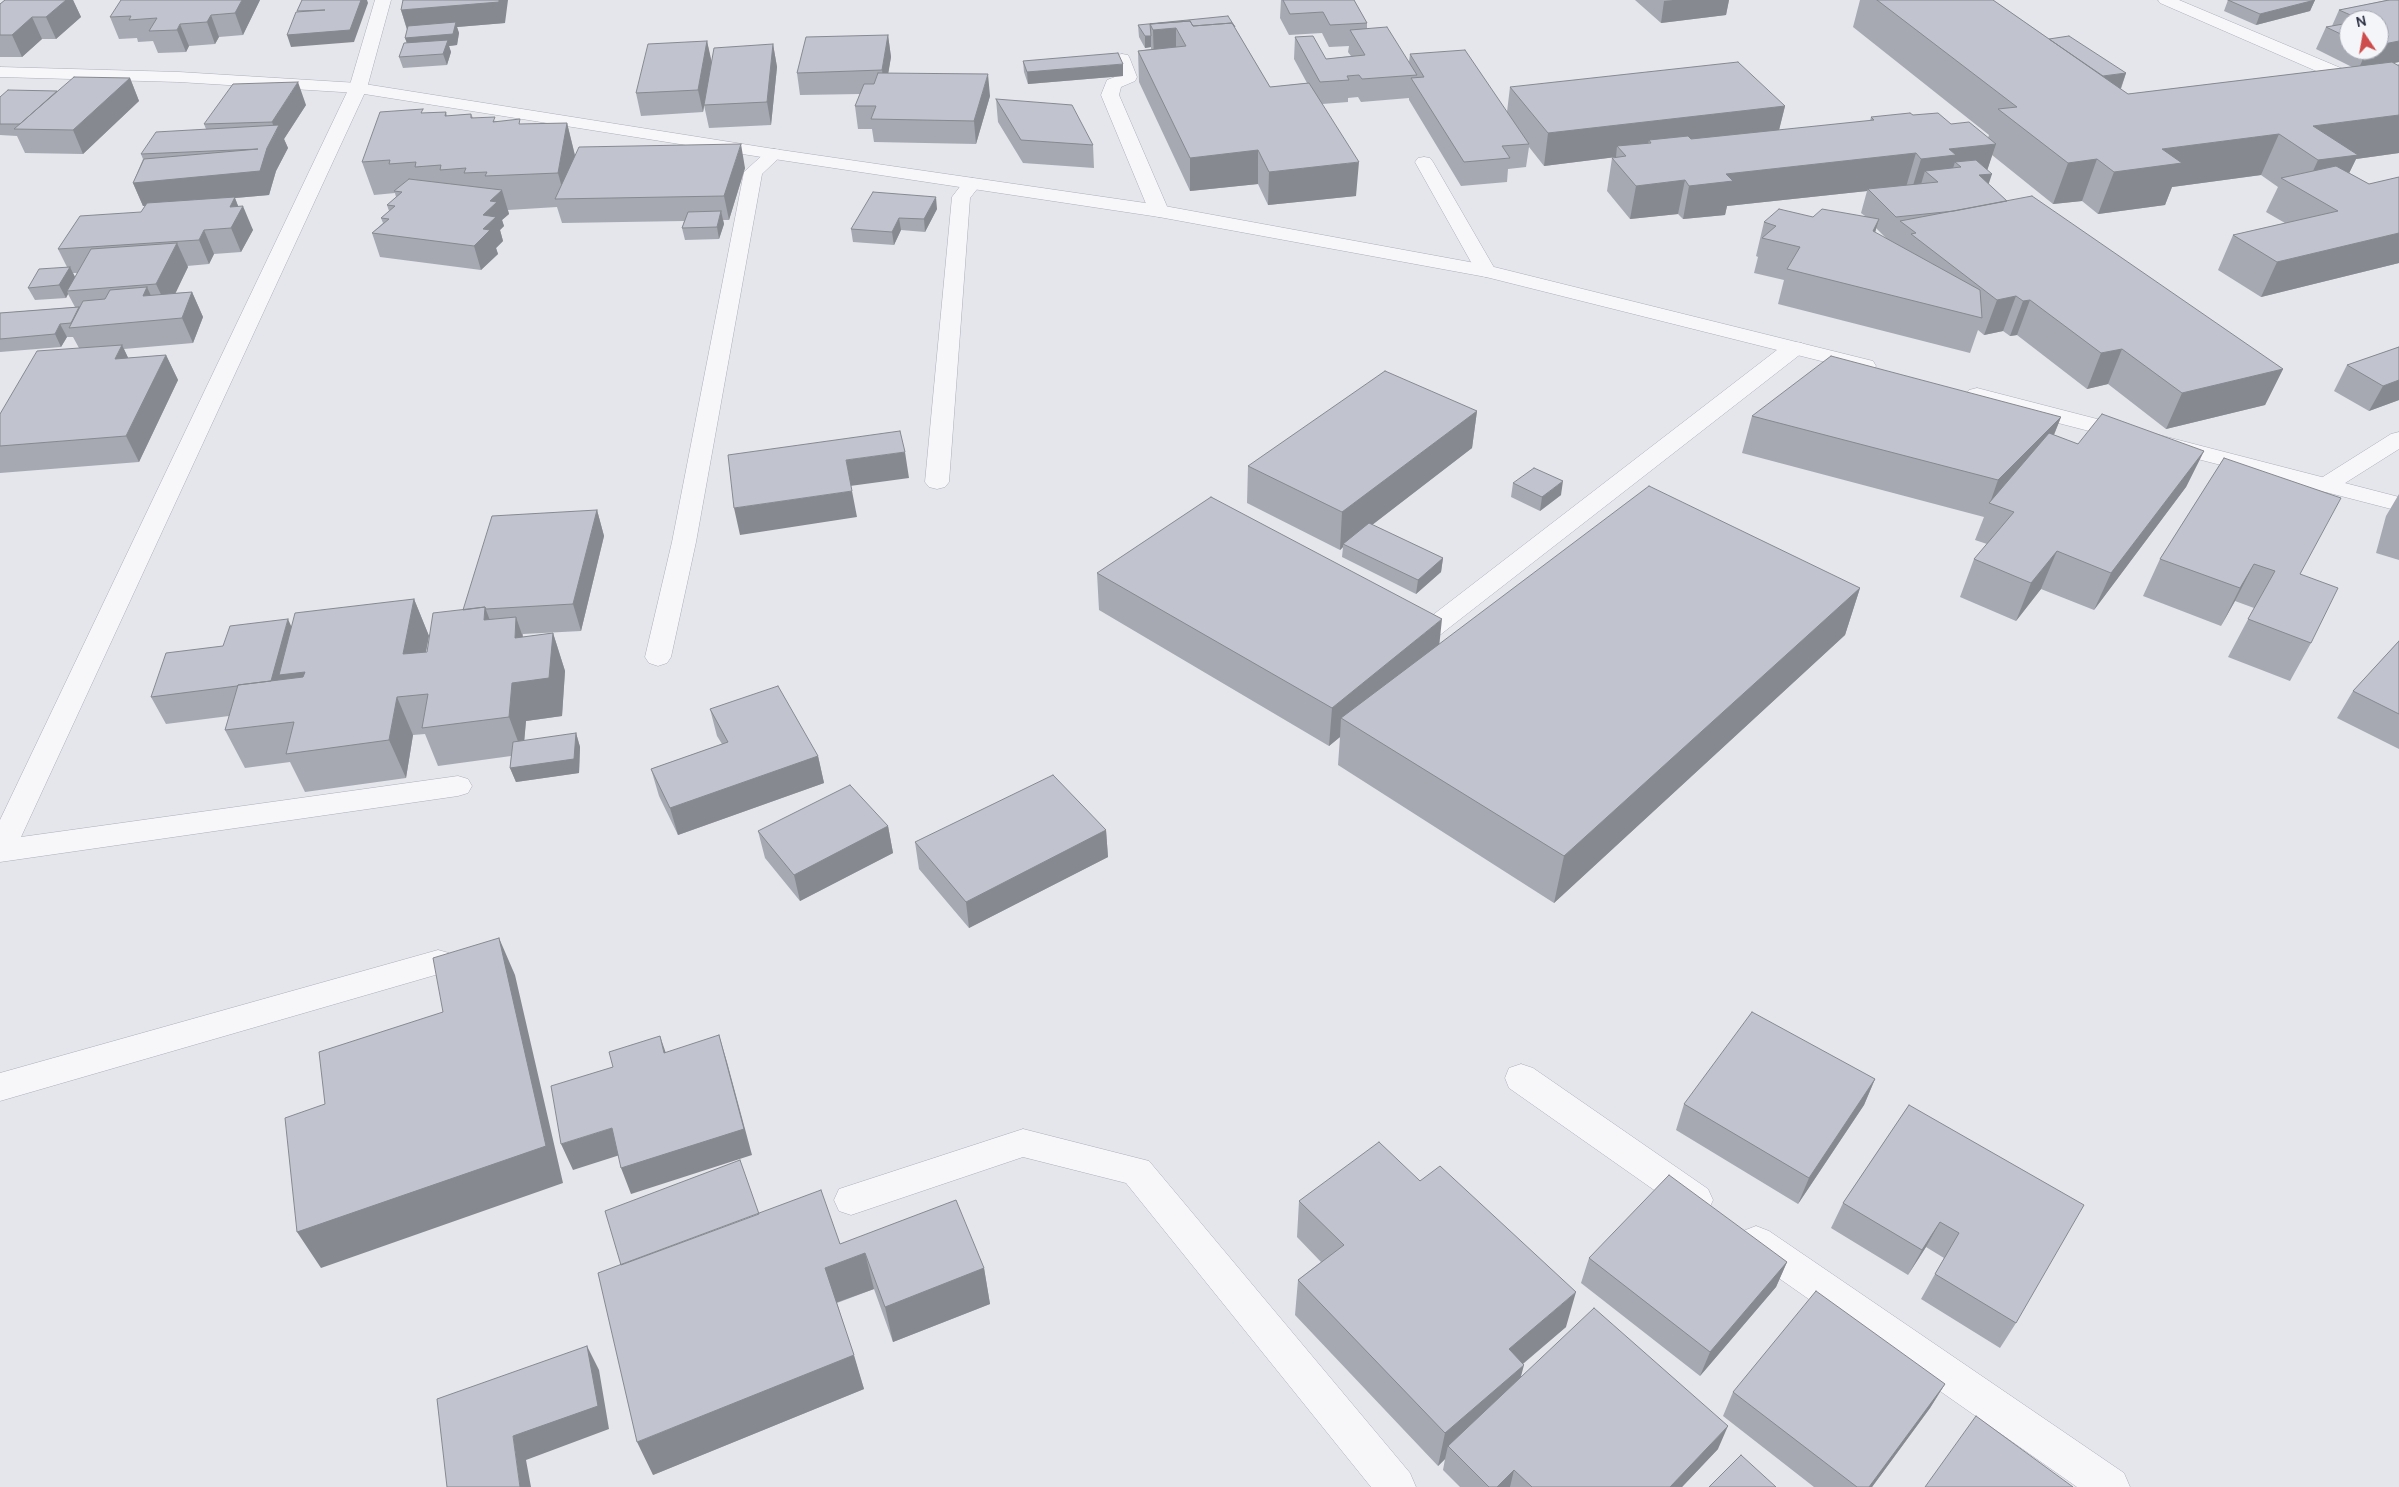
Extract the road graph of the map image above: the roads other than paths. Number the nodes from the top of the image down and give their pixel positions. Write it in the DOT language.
graph roads {
  1 [pos="383,0"];
  2 [pos="2166,0"];
  3 [pos="1122,59"];
  4 [pos="0,72"];
  5 [pos="358,88"];
  6 [pos="2399,102"];
  7 [pos="774,154"];
  8 [pos="1424,162"];
  9 [pos="972,184"];
  10 [pos="1159,211"];
  11 [pos="1486,271"];
  12 [pos="1794,348"];
  13 [pos="1881,371"];
  14 [pos="1959,390"];
  15 [pos="2399,439"];
  16 [pos="937,482"];
  17 [pos="2326,485"];
  18 [pos="2399,504"];
  19 [pos="1391,614"];
  20 [pos="658,657"];
  21 [pos="458,786"];
  22 [pos="0,851"];
  23 [pos="438,962"];
  24 [pos="1521,1078"];
  25 [pos="0,1087"];
  26 [pos="851,1200"];
  27 [pos="1396,1487"];
  28 [pos="2110,1487"];
  1 -- 5 [label="street"];
  2 -- 6 [label="street"];
  3 -- 10 [label="street"];
  4 -- 5 [label="street"];
  5 -- 7 [label="street"];
  5 -- 22 [label="street"];
  7 -- 9 [label="street"];
  7 -- 20 [label="street"];
  8 -- 11 [label="street"];
  9 -- 10 [label="street"];
  9 -- 16 [label="street"];
  10 -- 11 [label="street"];
  11 -- 12 [label="street"];
  12 -- 13 [label="street"];
  12 -- 19 [label="street"];
  14 -- 17 [label="street"];
  15 -- 17 [label="street"];
  17 -- 18 [label="street"];
  21 -- 22 [label="street"];
  23 -- 25 [label="street"];
  24 -- 28 [label="street"];
  26 -- 27 [label="street"];
}
